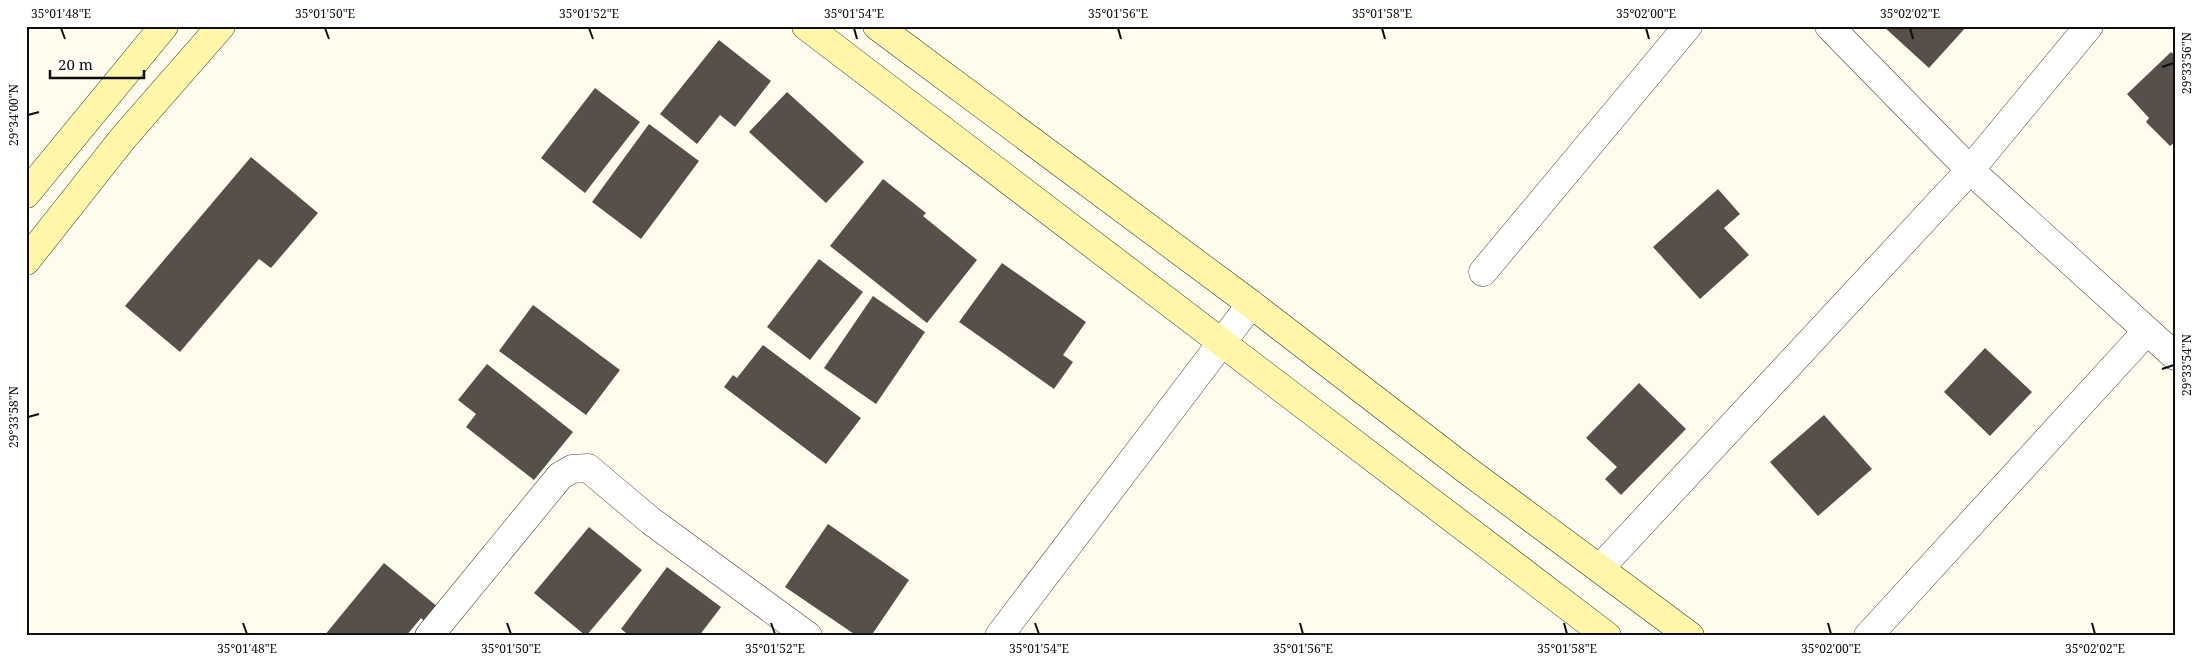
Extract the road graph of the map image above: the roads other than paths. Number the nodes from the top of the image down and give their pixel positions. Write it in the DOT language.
graph roads {
  1 [pos="164,26"];
  2 [pos="220,26"];
  3 [pos="806,26"];
  4 [pos="878,26"];
  5 [pos="1688,26"];
  6 [pos="1829,26"];
  7 [pos="2089,26"];
  8 [pos="1970,170"];
  9 [pos="26,194"];
  10 [pos="26,261"];
  11 [pos="1483,272"];
  12 [pos="1251,304"];
  13 [pos="2146,331"];
  14 [pos="1221,344"];
  15 [pos="2175,356"];
  16 [pos="1600,568"];
  17 [pos="429,636"];
  18 [pos="808,636"];
  19 [pos="999,636"];
  20 [pos="1607,636"];
  21 [pos="1690,636"];
  22 [pos="1868,636"];
  1 -- 9 [label="street"];
  2 -- 10 [label="street"];
  3 -- 14 [label="street"];
  4 -- 12 [label="street"];
  5 -- 11 [label="street"];
  6 -- 8 [label="street"];
  7 -- 8 [label="street"];
  8 -- 13 [label="street"];
  8 -- 16 [label="street"];
  12 -- 14 [label="street"];
  12 -- 16 [label="street"];
  13 -- 15 [label="street"];
  13 -- 22 [label="street"];
  14 -- 19 [label="street"];
  14 -- 20 [label="street"];
  16 -- 21 [label="street"];
  17 -- 18 [label="street"];
}
